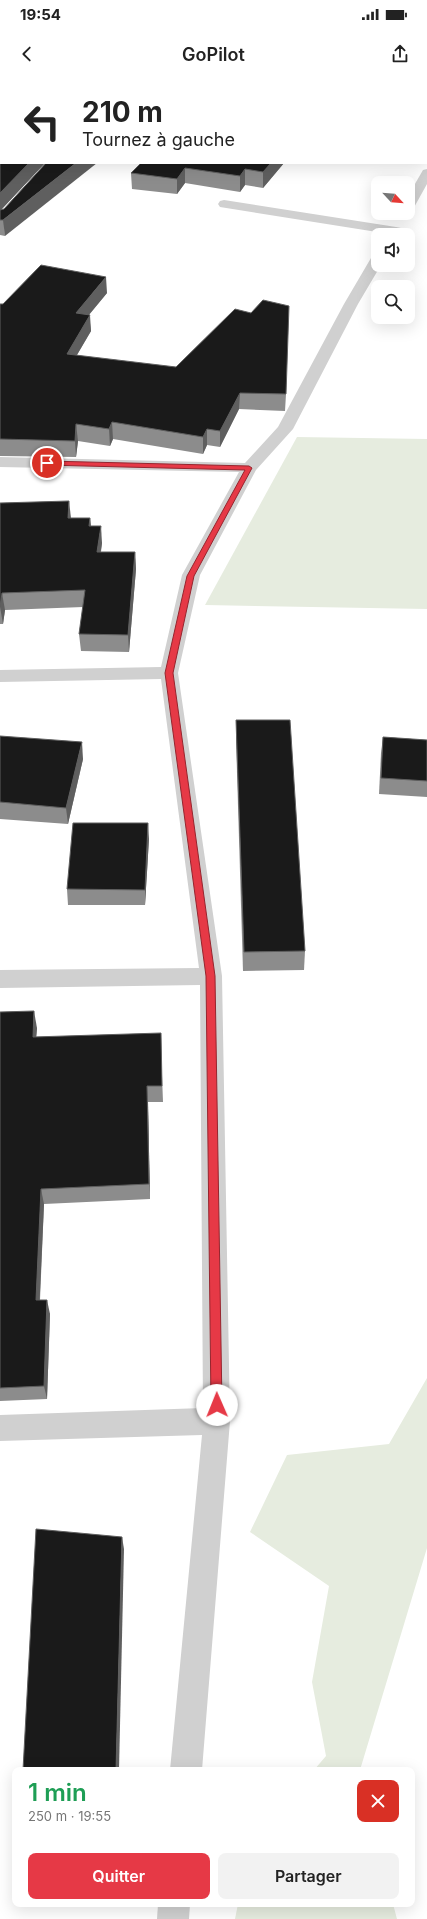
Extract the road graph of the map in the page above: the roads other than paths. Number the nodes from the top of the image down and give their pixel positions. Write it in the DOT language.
graph roads {
  1 [pos="427,173"];
  2 [pos="415,195"];
  3 [pos="224,204"];
  4 [pos="371,229"];
  5 [pos="371,270"];
  6 [pos="0,462"];
  7 [pos="249,468"];
  8 [pos="169,673"];
  9 [pos="0,676"];
  10 [pos="211,976"];
  11 [pos="0,979"];
  12 [pos="217,1421"];
  13 [pos="0,1428"];
  14 [pos="186,1767"];
  15 [pos="174,1907"];
  16 [pos="173,1919"];
  1 -- 2 [label="street"];
  3 -- 4 [label="street"];
  5 -- 7 [label="street"];
  6 -- 7 [label="street"];
  7 -- 8 [label="street"];
  8 -- 9 [label="street"];
  8 -- 10 [label="street"];
  10 -- 11 [label="street"];
  10 -- 12 [label="street"];
  12 -- 13 [label="street"];
  12 -- 14 [label="street"];
  15 -- 16 [label="street"];
}
